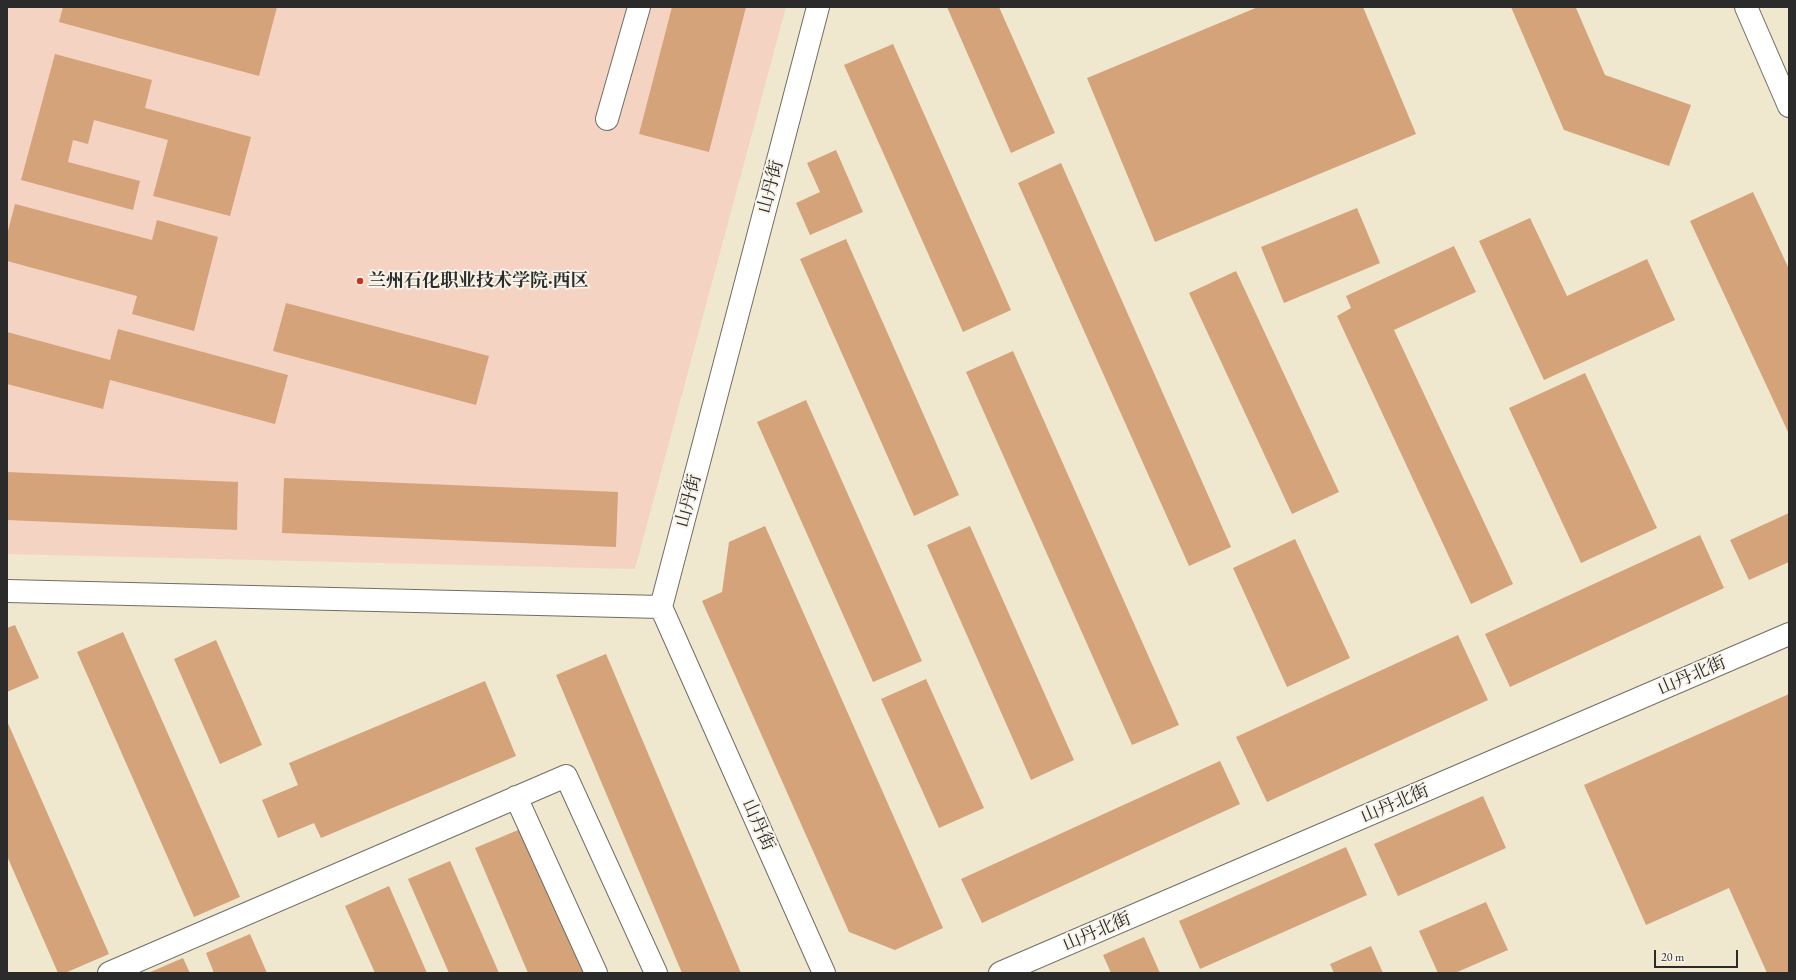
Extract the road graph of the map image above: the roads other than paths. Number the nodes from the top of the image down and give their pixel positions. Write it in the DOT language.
graph roads {
  1 [pos="639,7"];
  2 [pos="818,7"];
  3 [pos="1746,7"];
  4 [pos="1789,106"];
  5 [pos="607,119"];
  6 [pos="7,591"];
  7 [pos="661,607"];
  8 [pos="1789,634"];
  9 [pos="516,797"];
  10 [pos="109,973"];
  11 [pos="596,973"];
  12 [pos="656,973"];
  13 [pos="824,973"];
  14 [pos="1000,973"];
  1 -- 5 [label="street"];
  2 -- 7 [label="street, 山丹街"];
  3 -- 4 [label="street"];
  6 -- 7 [label="street"];
  7 -- 13 [label="street, 山丹街"];
  8 -- 14 [label="street, 山丹北街"];
  9 -- 10 [label="street"];
  9 -- 11 [label="street"];
  9 -- 12 [label="street"];
}
